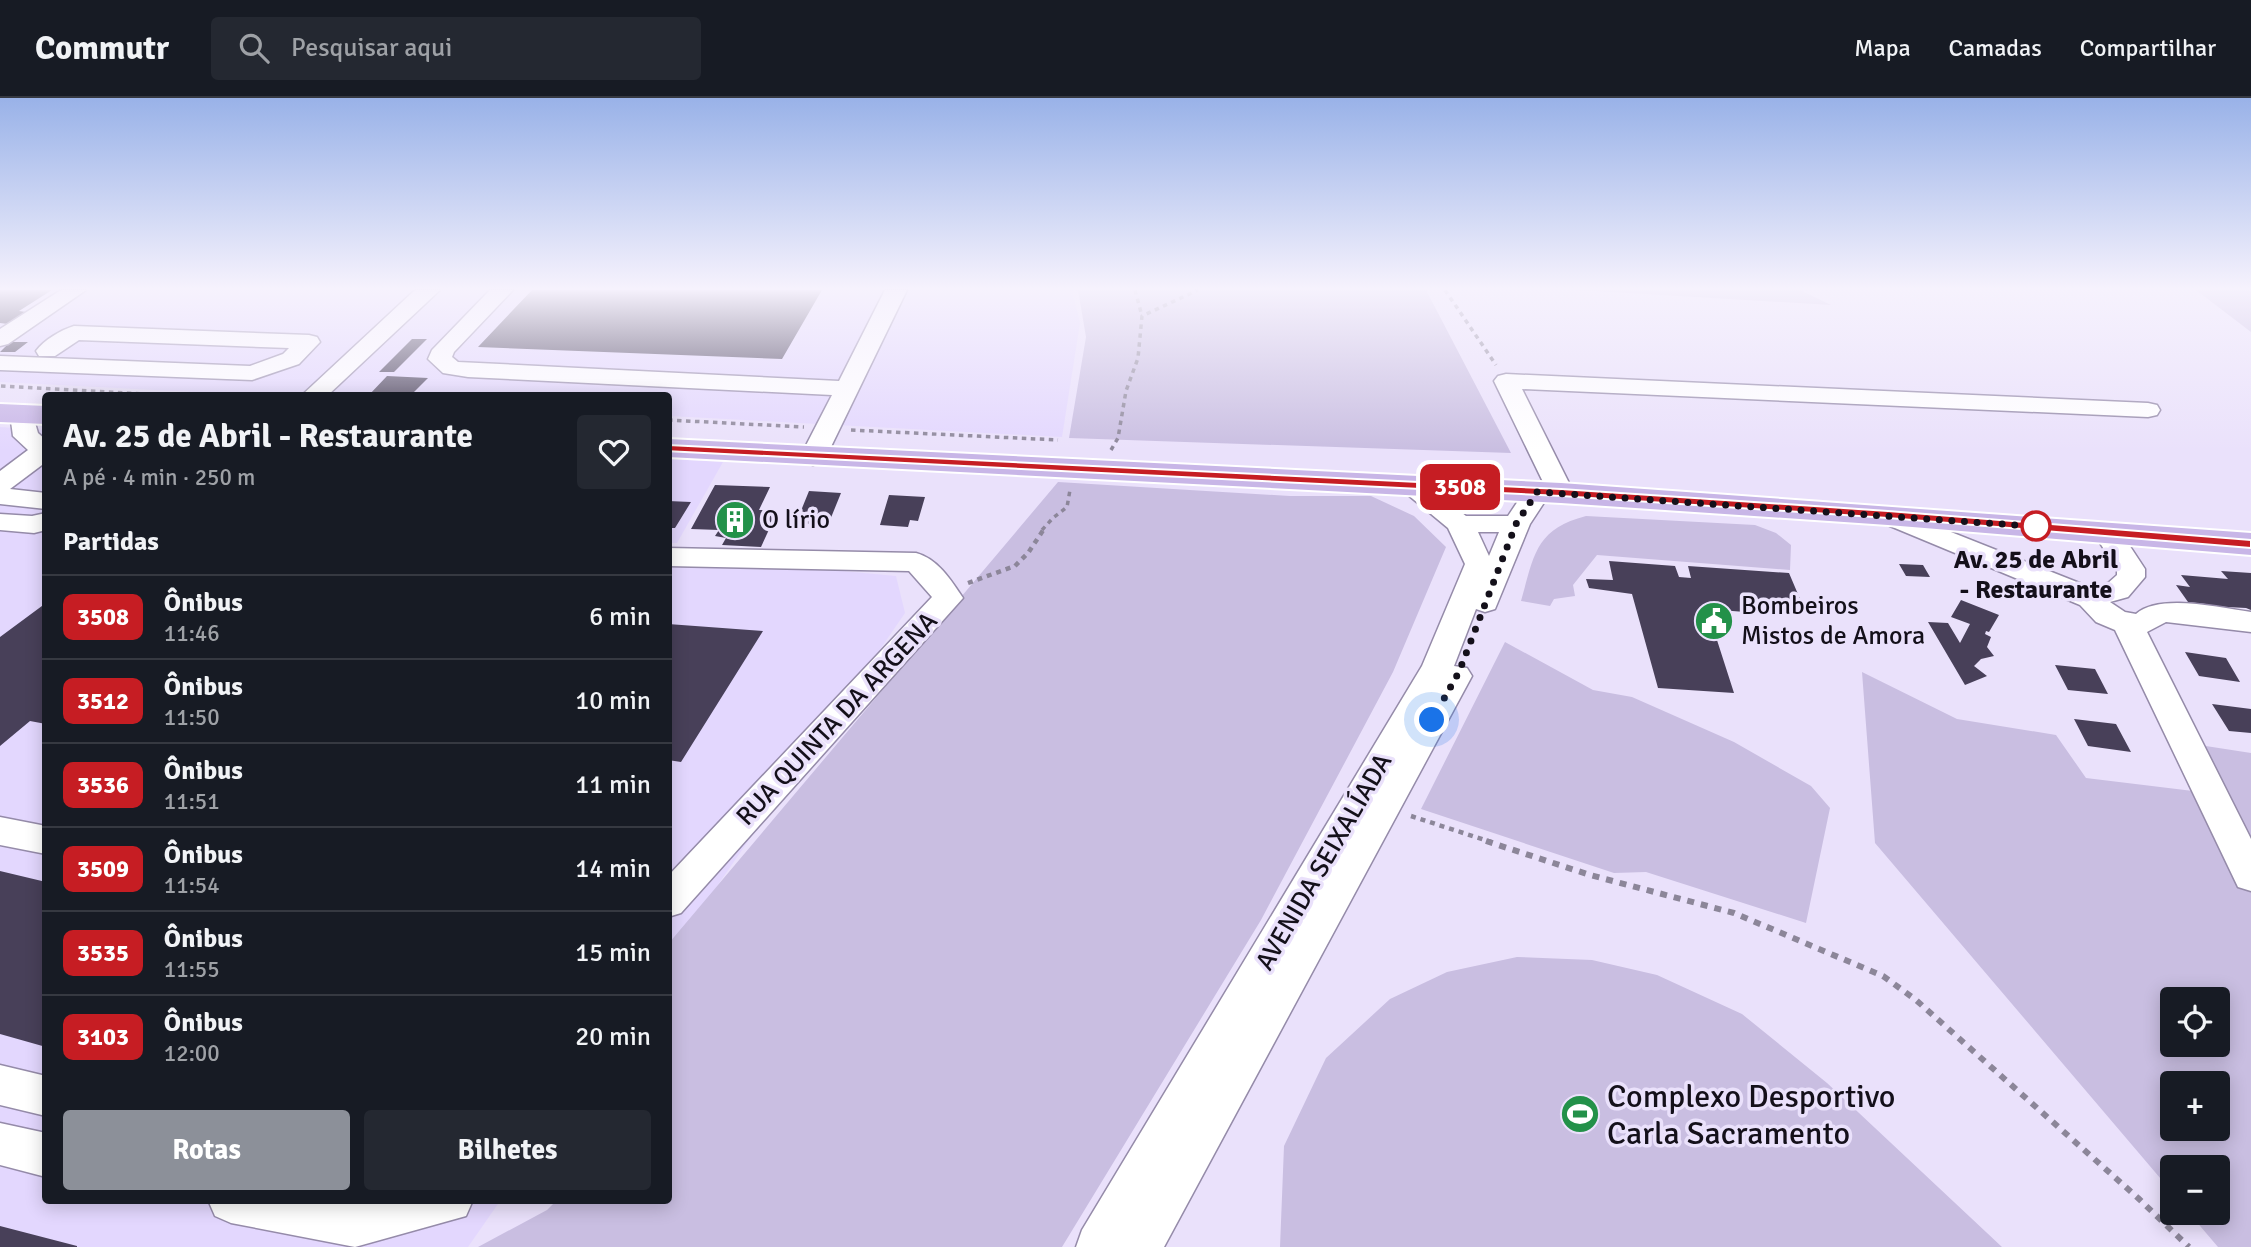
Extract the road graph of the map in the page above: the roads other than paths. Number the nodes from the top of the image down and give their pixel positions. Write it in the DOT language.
graph roads {
  1 [pos="58,344"];
  2 [pos="307,344"];
  3 [pos="368,344"];
  4 [pos="449,344"];
  5 [pos="870,344"];
  6 [pos="47,351"];
  7 [pos="1,369"];
  8 [pos="848,389"];
  9 [pos="317,392"];
  10 [pos="2148,410"];
  11 [pos="23,414"];
  12 [pos="672,448"];
  13 [pos="42,451"];
  14 [pos="42,454"];
  15 [pos="814,457"];
  16 [pos="0,484"];
  17 [pos="1409,485"];
  18 [pos="1549,492"];
  19 [pos="0,496"];
  20 [pos="42,501"];
  21 [pos="1888,514"];
  22 [pos="0,523"];
  23 [pos="42,523"];
  24 [pos="1460,524"];
  25 [pos="1516,524"];
  26 [pos="2106,531"];
  27 [pos="2251,544"];
  28 [pos="672,557"];
  29 [pos="2090,598"];
  30 [pos="2251,622"];
  31 [pos="2127,623"];
  32 [pos="0,831"];
  33 [pos="42,839"];
  34 [pos="2251,876"];
  35 [pos="672,898"];
  36 [pos="0,1086"];
  37 [pos="42,1095"];
  38 [pos="0,1144"];
  39 [pos="42,1154"];
  40 [pos="252,1204"];
  41 [pos="434,1204"];
  42 [pos="1099,1247"];
  43 [pos="1139,1247"];
  1 -- 6 [label="street"];
  2 -- 7 [label="street"];
  3 -- 9 [label="street"];
  4 -- 8 [label="street"];
  5 -- 8 [label="street"];
  8 -- 15 [label="street"];
  10 -- 18 [label="street"];
  11 -- 13 [label="street"];
  12 -- 15 [label="main road"];
  14 -- 16 [label="street"];
  15 -- 17 [label="main road"];
  17 -- 18 [label="main road"];
  17 -- 24 [label="street, AVENIDA SEIXALÍADA"];
  18 -- 21 [label="main road"];
  18 -- 25 [label="street, AVENIDA SEIXALÍADA"];
  19 -- 20 [label="street"];
  21 -- 26 [label="main road"];
  21 -- 29 [label="street"];
  22 -- 23 [label="street"];
  24 -- 25 [label="street"];
  24 -- 42 [label="street, AVENIDA SEIXALÍADA"];
  25 -- 43 [label="street, AVENIDA SEIXALÍADA"];
  26 -- 27 [label="main road"];
  26 -- 29 [label="street"];
  28 -- 35 [label="street, RUA QUINTA DA ARGENA"];
  29 -- 31 [label="street"];
  30 -- 31 [label="street"];
  31 -- 34 [label="street"];
  32 -- 33 [label="street"];
  36 -- 37 [label="street"];
  38 -- 39 [label="street"];
  40 -- 41 [label="street"];
}
